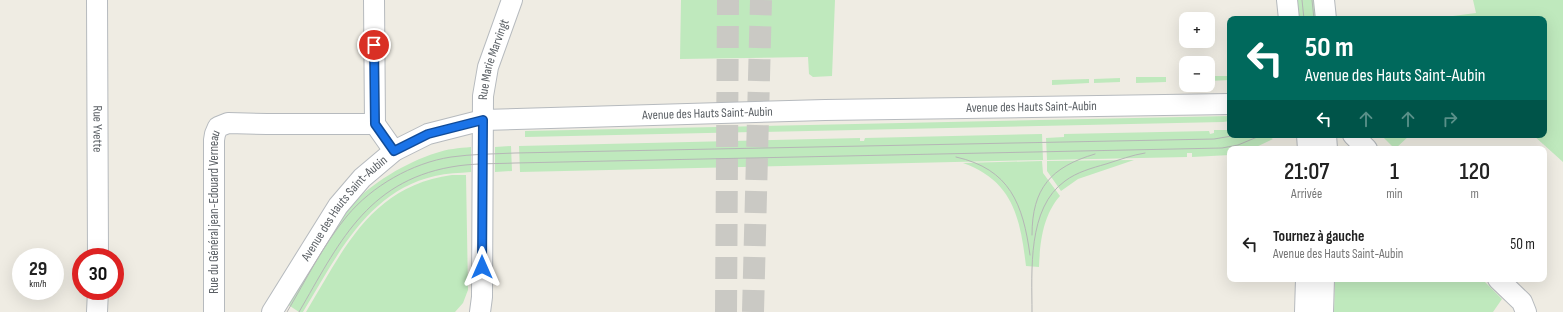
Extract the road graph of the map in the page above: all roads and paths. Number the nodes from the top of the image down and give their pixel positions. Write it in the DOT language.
graph roads {
  1 [pos="98,0"];
  2 [pos="374,0"];
  3 [pos="512,0"];
  4 [pos="1287,0"];
  5 [pos="1324,0"];
  6 [pos="1289,16"];
  7 [pos="1326,16"];
  8 [pos="1227,104"];
  9 [pos="483,120"];
  10 [pos="375,124"];
  11 [pos="1356,138"];
  12 [pos="1364,146"];
  13 [pos="394,151"];
  14 [pos="98,248"];
  15 [pos="1306,282"];
  16 [pos="1324,282"];
  17 [pos="1501,282"];
  18 [pos="98,300"];
  19 [pos="98,312"];
  20 [pos="214,312"];
  21 [pos="272,312"];
  22 [pos="480,312"];
  23 [pos="1305,312"];
  24 [pos="1323,312"];
  25 [pos="1526,312"];
  1 -- 14 [label="street, Rue Yvette"];
  2 -- 10 [label="street"];
  3 -- 9 [label="street, Rue Marie Marvingt"];
  4 -- 6 [label="street"];
  5 -- 7 [label="street"];
  8 -- 9 [label="street, Avenue des Hauts Saint-Aubin"];
  9 -- 13 [label="street, Avenue des Hauts Saint-Aubin"];
  9 -- 22 [label="street, Rue Marie Marvingt"];
  10 -- 13 [label="street"];
  10 -- 20 [label="street, Rue du Général jean-Edouard Verneau"];
  11 -- 12 [label="street"];
  13 -- 21 [label="street, Avenue des Hauts Saint-Aubin"];
  15 -- 23 [label="street"];
  16 -- 24 [label="street"];
  17 -- 25 [label="street"];
  18 -- 19 [label="street"];
}
